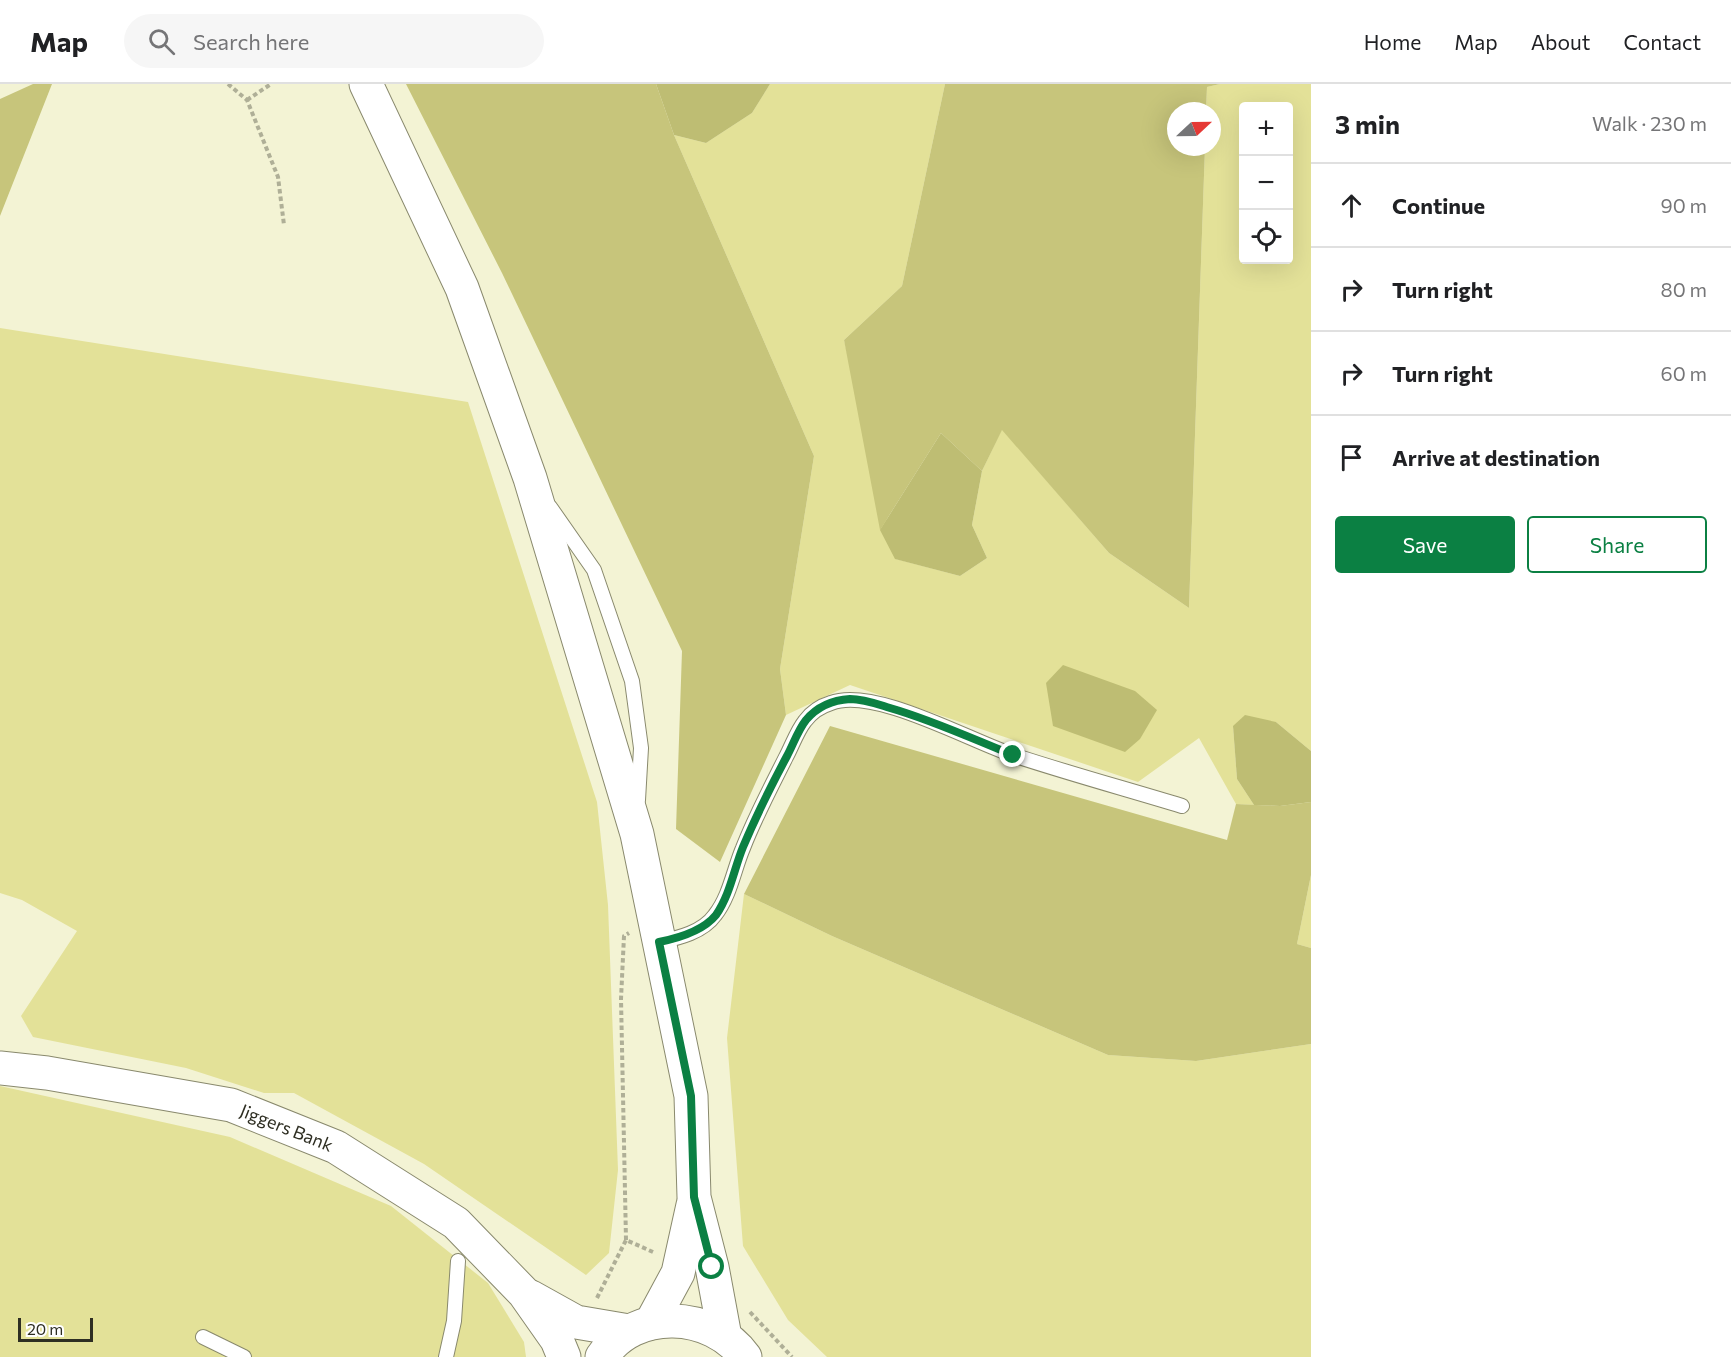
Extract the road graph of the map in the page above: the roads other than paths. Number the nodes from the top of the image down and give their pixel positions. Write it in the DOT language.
graph roads {
  1 [pos="366,84"];
  2 [pos="1182,806"];
  3 [pos="656,928"];
  4 [pos="0,1068"];
  5 [pos="694,1197"];
  6 [pos="458,1260"];
  7 [pos="524,1293"];
  8 [pos="640,1327"];
  9 [pos="203,1337"];
  10 [pos="740,1351"];
  11 [pos="244,1357"];
  12 [pos="446,1357"];
  13 [pos="564,1357"];
  14 [pos="602,1357"];
  1 -- 3 [label="main road"];
  2 -- 3 [label="lane"];
  3 -- 5 [label="main road"];
  4 -- 7 [label="main road, Jiggers Bank"];
  5 -- 8 [label="main road"];
  5 -- 10 [label="main road"];
  6 -- 12 [label="lane"];
  7 -- 8 [label="main road, Jiggers Bank"];
  7 -- 13 [label="main road, Jiggers Bank"];
  8 -- 10 [label="main road, Jiggers Bank"];
  8 -- 14 [label="main road"];
  9 -- 11 [label="lane"];
}
